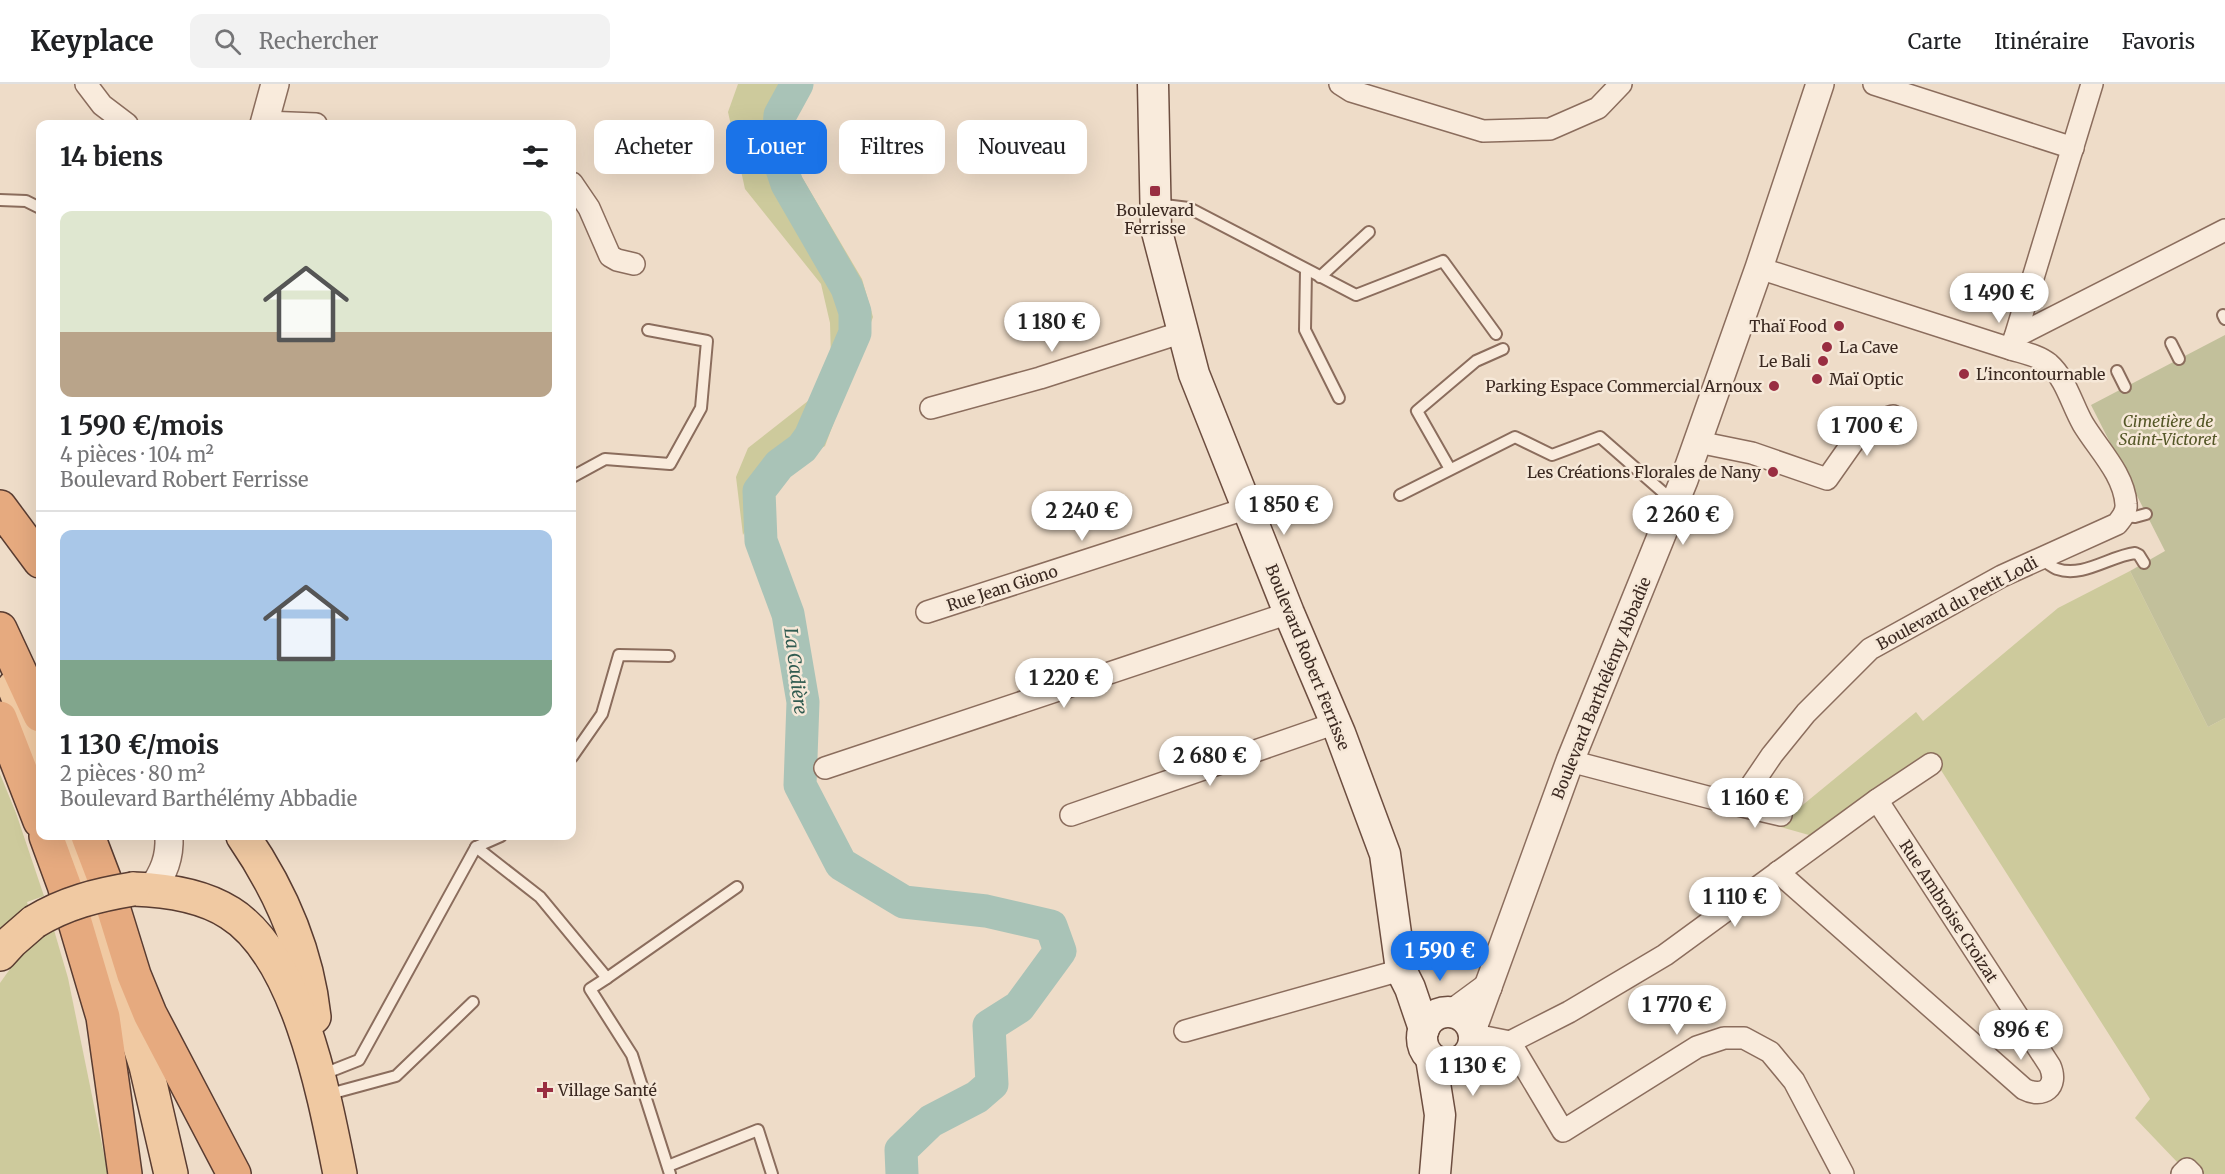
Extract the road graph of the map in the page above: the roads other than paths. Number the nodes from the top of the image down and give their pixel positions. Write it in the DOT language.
graph roads {
  1 [pos="86,84"];
  2 [pos="275,84"];
  3 [pos="1153,84"];
  4 [pos="1340,84"];
  5 [pos="1621,84"];
  6 [pos="1820,84"];
  7 [pos="1874,84"];
  8 [pos="2092,84"];
  9 [pos="123,120"];
  10 [pos="265,120"];
  11 [pos="2073,148"];
  12 [pos="576,189"];
  13 [pos="0,200"];
  14 [pos="1155,204"];
  15 [pos="36,206"];
  16 [pos="2225,230"];
  17 [pos="1369,232"];
  18 [pos="634,264"];
  19 [pos="1759,268"];
  20 [pos="1306,270"];
  21 [pos="1320,276"];
  22 [pos="648,330"];
  23 [pos="1183,332"];
  24 [pos="1496,334"];
  25 [pos="2013,343"];
  26 [pos="2171,343"];
  27 [pos="1503,350"];
  28 [pos="2179,359"];
  29 [pos="2117,371"];
  30 [pos="2125,387"];
  31 [pos="1339,398"];
  32 [pos="931,408"];
  33 [pos="1893,416"];
  34 [pos="1698,441"];
  35 [pos="1450,469"];
  36 [pos="576,475"];
  37 [pos="1400,495"];
  38 [pos="1676,503"];
  39 [pos="0,507"];
  40 [pos="1248,508"];
  41 [pos="2146,514"];
  42 [pos="2124,516"];
  43 [pos="36,556"];
  44 [pos="2041,559"];
  45 [pos="2144,563"];
  46 [pos="927,612"];
  47 [pos="1289,613"];
  48 [pos="0,629"];
  49 [pos="0,652"];
  50 [pos="669,656"];
  51 [pos="36,706"];
  52 [pos="0,718"];
  53 [pos="1336,723"];
  54 [pos="36,742"];
  55 [pos="576,751"];
  56 [pos="1570,761"];
  57 [pos="1931,764"];
  58 [pos="825,768"];
  59 [pos="1877,800"];
  60 [pos="1738,805"];
  61 [pos="36,811"];
  62 [pos="1071,815"];
  63 [pos="1781,815"];
  64 [pos="47,840"];
  65 [pos="74,840"];
  66 [pos="90,840"];
  67 [pos="169,840"];
  68 [pos="246,840"];
  69 [pos="492,840"];
  70 [pos="476,847"];
  71 [pos="1778,872"];
  72 [pos="737,886"];
  73 [pos="142,890"];
  74 [pos="0,954"];
  75 [pos="607,978"];
  76 [pos="1405,979"];
  77 [pos="473,1002"];
  78 [pos="103,1017"];
  79 [pos="1454,1030"];
  80 [pos="1190,1033"];
  81 [pos="1510,1042"];
  82 [pos="322,1086"];
  83 [pos="1440,1114"];
  84 [pos="669,1170"];
  85 [pos="125,1174"];
  86 [pos="141,1174"];
  87 [pos="171,1174"];
  88 [pos="234,1174"];
  89 [pos="340,1174"];
  90 [pos="772,1174"];
  91 [pos="1436,1174"];
  92 [pos="1843,1174"];
  93 [pos="2182,1174"];
  94 [pos="2192,1174"];
  1 -- 9 [label="street"];
  2 -- 10 [label="street"];
  3 -- 14 [label="main road, Boulevard Robert Ferrisse"];
  4 -- 5 [label="street"];
  6 -- 19 [label="street, Boulevard Barthélémy Abbadie"];
  7 -- 11 [label="street"];
  8 -- 11 [label="street"];
  11 -- 25 [label="street"];
  12 -- 18 [label="street"];
  13 -- 15 [label="lane"];
  14 -- 20 [label="lane"];
  14 -- 23 [label="main road, Boulevard Robert Ferrisse"];
  16 -- 25 [label="street"];
  17 -- 21 [label="lane"];
  19 -- 25 [label="street"];
  19 -- 34 [label="street, Boulevard Barthélémy Abbadie"];
  20 -- 21 [label="lane"];
  20 -- 31 [label="lane"];
  21 -- 24 [label="lane"];
  22 -- 36 [label="lane"];
  23 -- 32 [label="street"];
  23 -- 40 [label="main road, Boulevard Robert Ferrisse"];
  25 -- 42 [label="street"];
  26 -- 28 [label="lane"];
  27 -- 35 [label="lane"];
  29 -- 30 [label="lane"];
  33 -- 34 [label="street"];
  34 -- 38 [label="street, Boulevard Barthélémy Abbadie"];
  35 -- 37 [label="lane"];
  35 -- 38 [label="lane"];
  38 -- 56 [label="street, Boulevard Barthélémy Abbadie"];
  39 -- 43 [label="highway"];
  40 -- 46 [label="street, Rue Jean Giono"];
  40 -- 47 [label="main road, Boulevard Robert Ferrisse"];
  41 -- 42 [label="lane"];
  42 -- 44 [label="street, Boulevard du Petit Lodi"];
  44 -- 45 [label="lane"];
  44 -- 60 [label="street, Boulevard du Petit Lodi"];
  47 -- 53 [label="main road, Boulevard Robert Ferrisse"];
  47 -- 58 [label="street"];
  48 -- 51 [label="highway"];
  49 -- 54 [label="main road"];
  50 -- 55 [label="lane"];
  52 -- 61 [label="highway"];
  53 -- 62 [label="street"];
  53 -- 76 [label="main road, Boulevard Robert Ferrisse"];
  56 -- 60 [label="street"];
  56 -- 79 [label="street, Boulevard Barthélémy Abbadie"];
  57 -- 59 [label="street"];
  59 -- 71 [label="street"];
  59 -- 71 [label="street, Rue Ambroise Croizat"];
  60 -- 63 [label="street"];
  64 -- 78 [label="highway"];
  65 -- 87 [label="main road"];
  66 -- 88 [label="highway"];
  67 -- 73 [label="street"];
  68 -- 82 [label="main road"];
  69 -- 70 [label="lane"];
  70 -- 75 [label="lane"];
  70 -- 82 [label="lane"];
  71 -- 81 [label="street"];
  72 -- 75 [label="lane"];
  73 -- 74 [label="main road, bridge"];
  73 -- 82 [label="main road"];
  75 -- 84 [label="lane"];
  76 -- 79 [label="main road"];
  76 -- 80 [label="street"];
  77 -- 82 [label="lane"];
  78 -- 85 [label="highway"];
  78 -- 86 [label="main road"];
  79 -- 81 [label="street"];
  79 -- 83 [label="main road, Boulevard Barthélémy Abbadie"];
  79 -- 83 [label="main road, Boulevard Barthélémy Abbadie"];
  81 -- 92 [label="street"];
  82 -- 89 [label="main road"];
  83 -- 91 [label="main road, Boulevard Barthélémy Abbadie"];
  84 -- 90 [label="lane"];
  93 -- 94 [label="street"];
}
